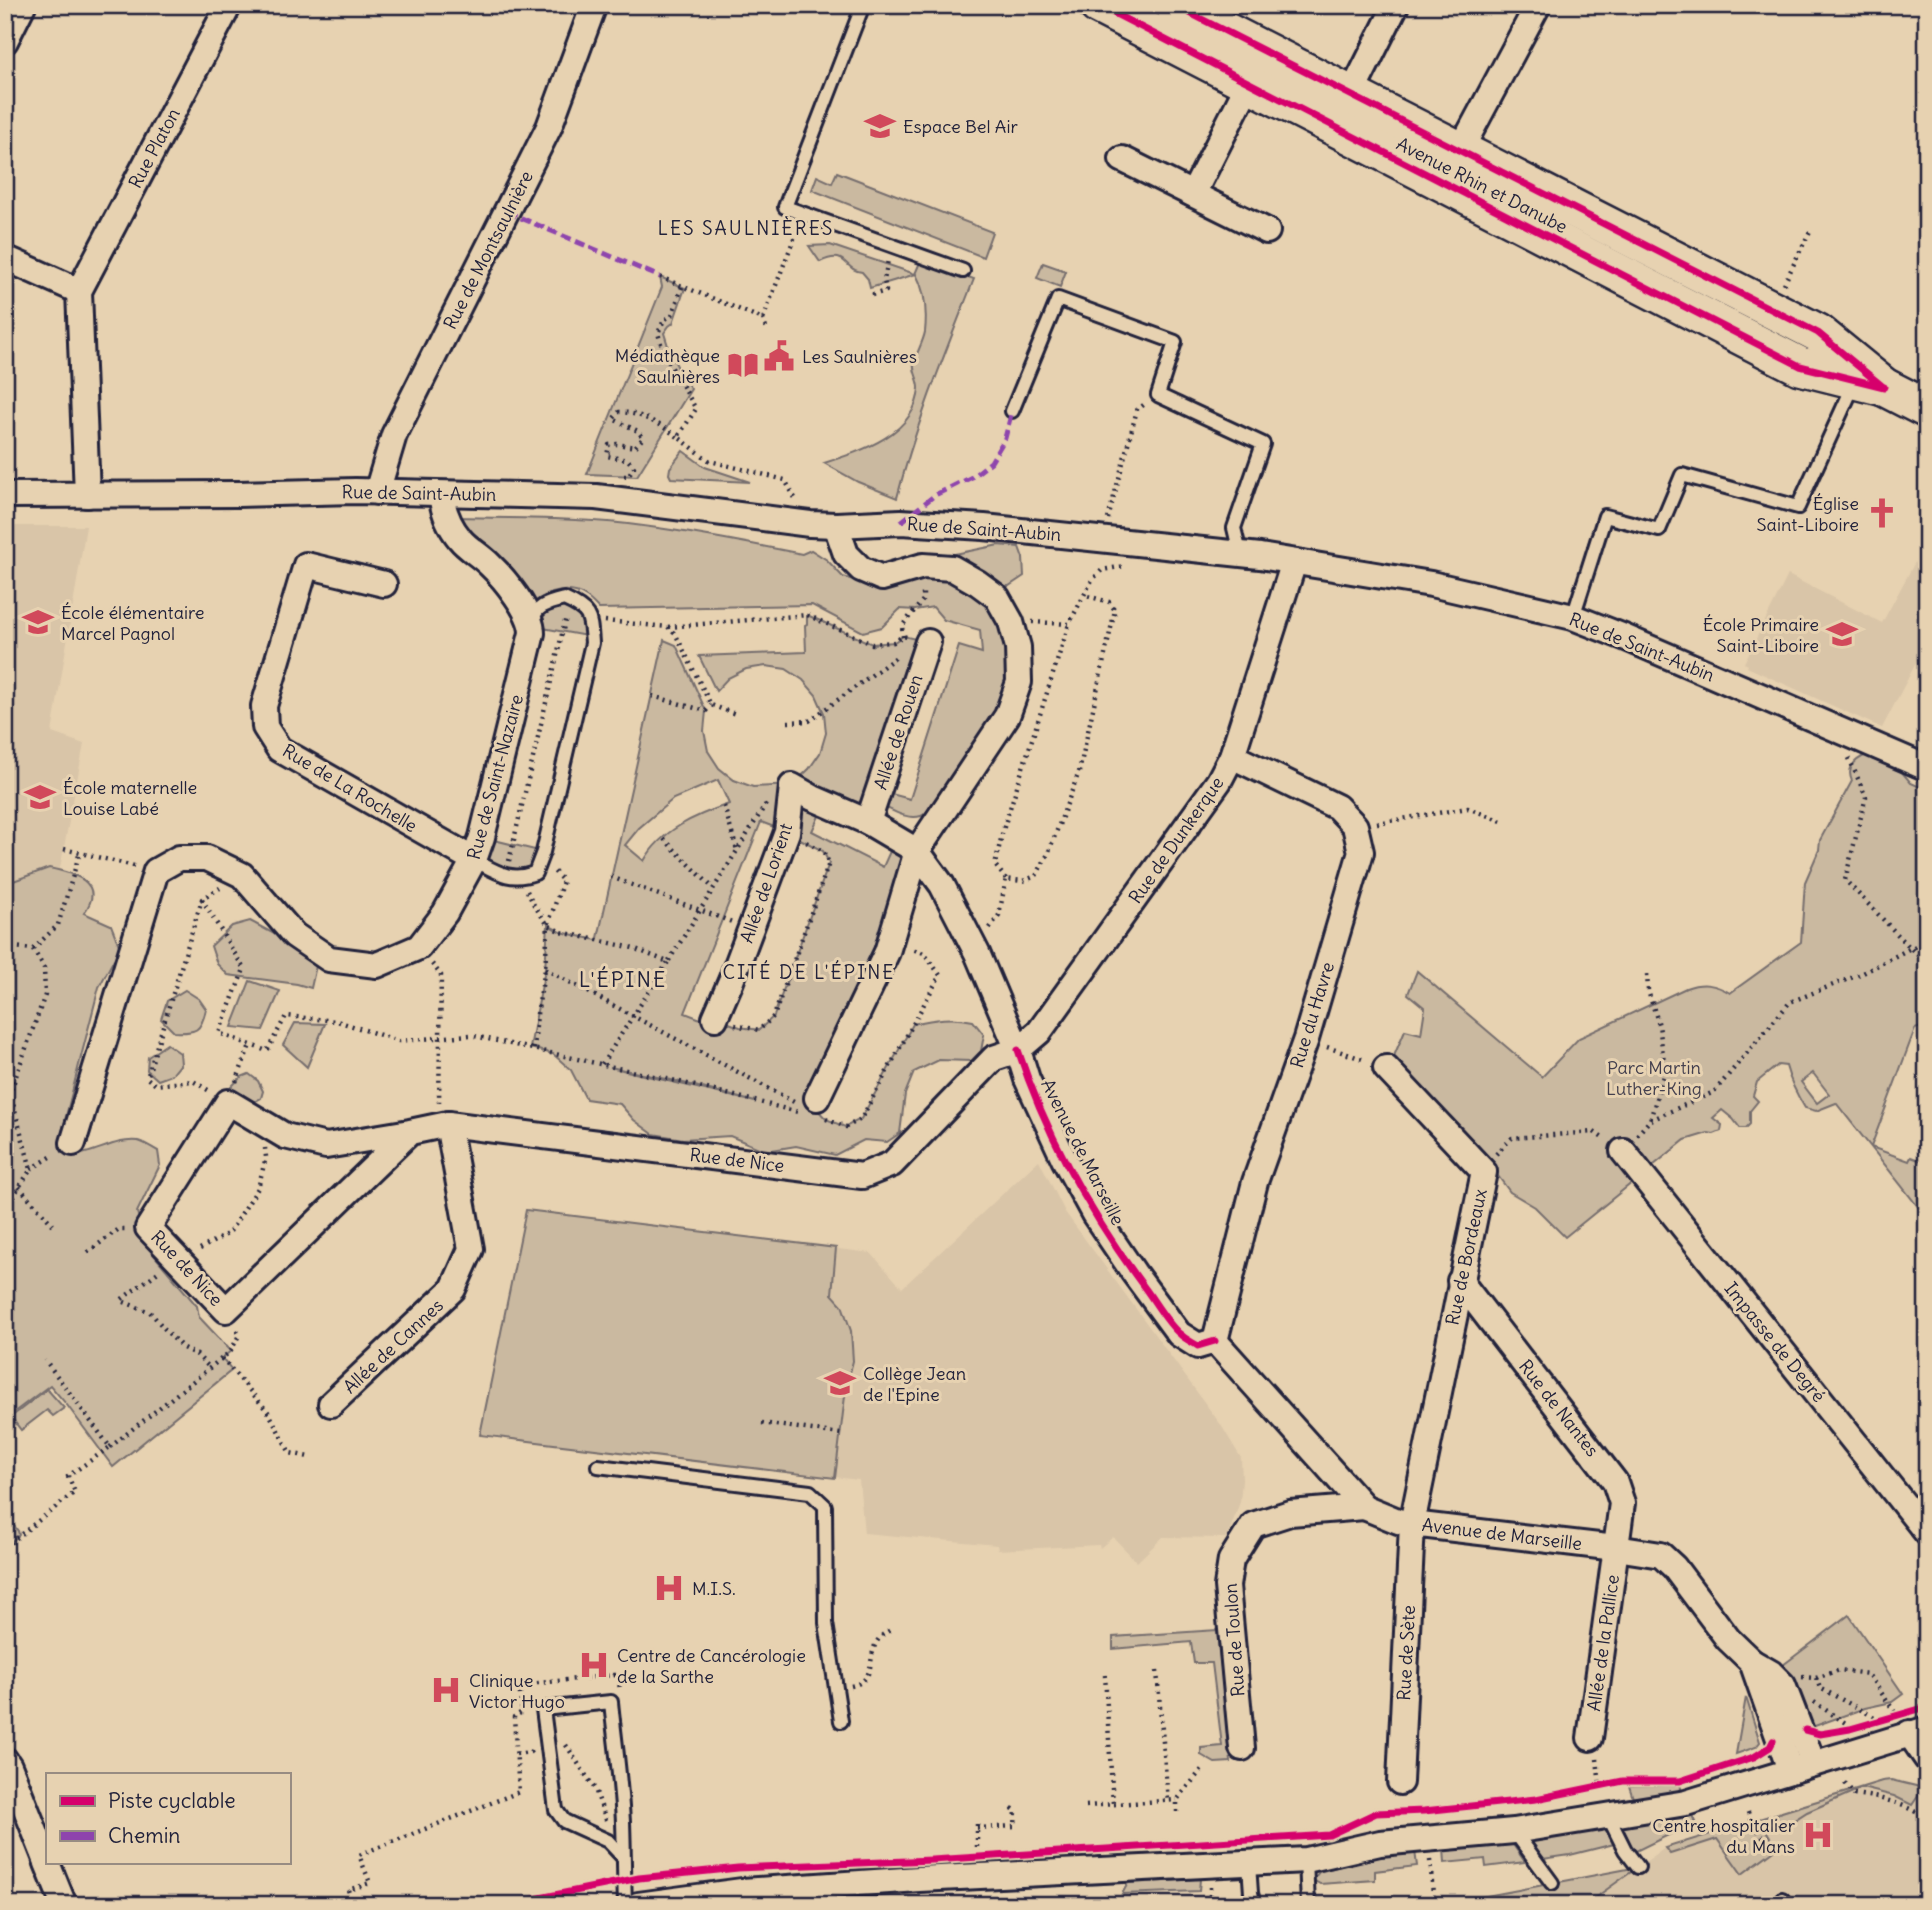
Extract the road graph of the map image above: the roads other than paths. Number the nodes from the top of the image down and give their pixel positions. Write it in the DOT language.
graph roads {
  1 [pos="23,5"];
  2 [pos="229,5"];
  3 [pos="594,5"];
  4 [pos="863,5"];
  5 [pos="1098,5"];
  6 [pos="1174,5"];
  7 [pos="1396,5"];
  8 [pos="1538,5"];
  9 [pos="5,41"];
  10 [pos="1249,83"];
  11 [pos="1351,95"];
  12 [pos="1460,151"];
  13 [pos="1122,159"];
  14 [pos="1193,194"];
  15 [pos="1267,231"];
  16 [pos="5,258"];
  17 [pos="963,271"];
  18 [pos="79,291"];
  19 [pos="1870,384"];
  20 [pos="1927,409"];
  21 [pos="1012,411"];
  22 [pos="377,492"];
  23 [pos="441,494"];
  24 [pos="5,495"];
  25 [pos="87,495"];
  26 [pos="836,525"];
  27 [pos="1240,553"];
  28 [pos="1294,562"];
  29 [pos="384,584"];
  30 [pos="1573,617"];
  31 [pos="532,626"];
  32 [pos="928,642"];
  33 [pos="1232,756"];
  34 [pos="1927,768"];
  35 [pos="792,786"];
  36 [pos="869,822"];
  37 [pos="917,851"];
  38 [pos="474,860"];
  39 [pos="715,1018"];
  40 [pos="1018,1050"];
  41 [pos="1386,1068"];
  42 [pos="812,1110"];
  43 [pos="448,1124"];
  44 [pos="410,1132"];
  45 [pos="72,1143"];
  46 [pos="1623,1152"];
  47 [pos="1461,1281"];
  48 [pos="1215,1341"];
  49 [pos="331,1404"];
  50 [pos="598,1466"];
  51 [pos="1364,1507"];
  52 [pos="1412,1524"];
  53 [pos="1927,1533"];
  54 [pos="1616,1548"];
  55 [pos="841,1720"];
  56 [pos="1910,1723"];
  57 [pos="1590,1738"];
  58 [pos="1242,1748"];
  59 [pos="1927,1759"];
  60 [pos="5,1760"];
  61 [pos="1801,1767"];
  62 [pos="1400,1782"];
  63 [pos="1608,1816"];
  64 [pos="1514,1831"];
  65 [pos="623,1857"];
  66 [pos="46,1860"];
  67 [pos="1306,1860"];
  68 [pos="47,1864"];
  69 [pos="1249,1864"];
  70 [pos="1638,1867"];
  71 [pos="1552,1883"];
  72 [pos="64,1905"];
  73 [pos="625,1905"];
  74 [pos="638,1905"];
  75 [pos="1254,1905"];
  76 [pos="1308,1905"];
  1 -- 9 [label="street"];
  2 -- 18 [label="street, Rue Platon"];
  3 -- 22 [label="street, Rue de Montsaulnière"];
  4 -- 17 [label="lane"];
  5 -- 10 [label="main road, Avenue Rhin et Danube"];
  6 -- 11 [label="main road, Avenue Rhin et Danube"];
  7 -- 11 [label="street"];
  8 -- 12 [label="street"];
  10 -- 14 [label="street"];
  10 -- 19 [label="main road, Avenue Rhin et Danube"];
  11 -- 12 [label="main road, Avenue Rhin et Danube"];
  12 -- 19 [label="main road, Avenue Rhin et Danube"];
  13 -- 14 [label="street"];
  14 -- 15 [label="street"];
  16 -- 18 [label="street"];
  18 -- 25 [label="street, Rue Platon"];
  19 -- 20 [label="main road"];
  19 -- 30 [label="lane"];
  21 -- 27 [label="lane"];
  22 -- 23 [label="street, Rue de Saint-Aubin"];
  22 -- 25 [label="street, Rue de Saint-Aubin"];
  23 -- 26 [label="street, Rue de Saint-Aubin"];
  23 -- 31 [label="street"];
  24 -- 25 [label="street, Rue de Saint-Aubin"];
  26 -- 27 [label="street, Rue de Saint-Aubin"];
  26 -- 37 [label="street"];
  27 -- 28 [label="street, Rue de Saint-Aubin"];
  28 -- 30 [label="street, Rue de Saint-Aubin"];
  28 -- 33 [label="street, Rue de Dunkerque"];
  29 -- 38 [label="street, Rue de La Rochelle"];
  30 -- 34 [label="street, Rue de Saint-Aubin"];
  31 -- 38 [label="street, Rue de Saint-Nazaire"];
  31 -- 38 [label="lane"];
  32 -- 36 [label="street, Allée de Rouen"];
  33 -- 40 [label="street, Rue de Dunkerque"];
  33 -- 48 [label="street, Rue du Havre"];
  35 -- 36 [label="street, Avenue de Marseille"];
  35 -- 39 [label="street, Allée de Lorient"];
  36 -- 37 [label="street, Avenue de Marseille"];
  37 -- 40 [label="street, Avenue de Marseille"];
  37 -- 42 [label="street"];
  38 -- 45 [label="street, Rue de Saint-Nazaire"];
  40 -- 43 [label="street, Rue de Nice"];
  40 -- 48 [label="street, Avenue de Marseille"];
  41 -- 47 [label="street, Rue de Bordeaux"];
  43 -- 44 [label="street, Rue de Nice"];
  43 -- 49 [label="street, Allée de Cannes"];
  44 -- 44 [label="street, Rue de Nice"];
  46 -- 53 [label="street, Impasse de Degré"];
  47 -- 52 [label="street, Rue de Bordeaux"];
  47 -- 54 [label="street, Rue de Nantes"];
  48 -- 51 [label="street, Avenue de Marseille"];
  50 -- 55 [label="lane"];
  51 -- 52 [label="street, Avenue de Marseille"];
  51 -- 58 [label="street, Rue de Toulon"];
  52 -- 54 [label="street, Avenue de Marseille"];
  52 -- 62 [label="street, Rue de Sète"];
  54 -- 57 [label="street, Allée de la Pallice"];
  54 -- 61 [label="street, Avenue de Marseille"];
  56 -- 59 [label="street"];
  56 -- 61 [label="street"];
  60 -- 66 [label="street"];
  61 -- 63 [label="street"];
  63 -- 64 [label="street"];
  63 -- 70 [label="lane"];
  64 -- 67 [label="street"];
  64 -- 71 [label="lane"];
  65 -- 65 [label="lane"];
  65 -- 73 [label="lane"];
  67 -- 69 [label="street"];
  67 -- 76 [label="lane"];
  68 -- 72 [label="street"];
  69 -- 74 [label="street"];
  69 -- 75 [label="lane"];
}
